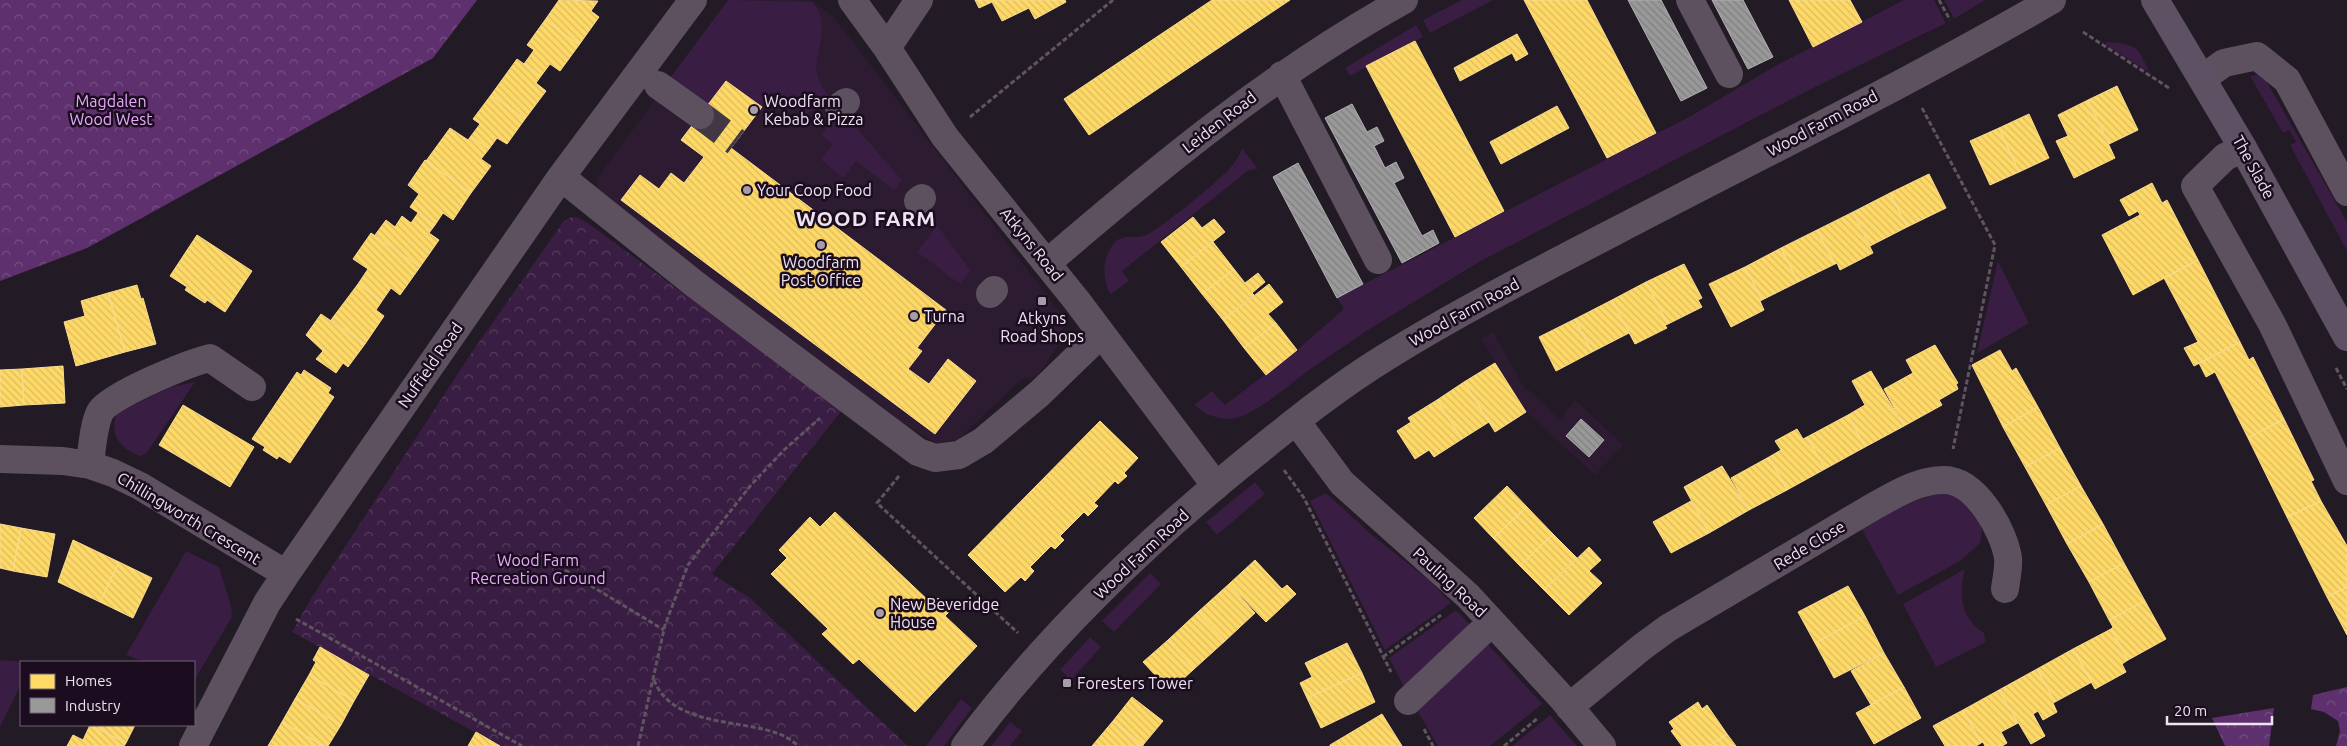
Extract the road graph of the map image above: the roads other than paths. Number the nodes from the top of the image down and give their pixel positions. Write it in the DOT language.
graph roads {
  1 [pos="693,0"];
  2 [pos="852,0"];
  3 [pos="919,0"];
  4 [pos="1404,0"];
  5 [pos="1690,0"];
  6 [pos="2052,0"];
  7 [pos="2155,0"];
  8 [pos="887,48"];
  9 [pos="1728,74"];
  10 [pos="1282,75"];
  11 [pos="2203,78"];
  12 [pos="658,85"];
  13 [pos="700,115"];
  14 [pos="2244,148"];
  15 [pos="561,177"];
  16 [pos="2347,192"];
  17 [pos="1378,260"];
  18 [pos="1047,263"];
  19 [pos="1101,334"];
  20 [pos="2347,337"];
  21 [pos="252,387"];
  22 [pos="1296,421"];
  23 [pos="0,459"];
  24 [pos="90,465"];
  25 [pos="2347,481"];
  26 [pos="1216,486"];
  27 [pos="286,574"];
  28 [pos="2005,589"];
  29 [pos="1492,622"];
  30 [pos="1408,702"];
  31 [pos="1566,703"];
  32 [pos="193,746"];
  33 [pos="965,746"];
  34 [pos="1602,746"];
  1 -- 15 [label="street, Nuffield Road"];
  2 -- 8 [label="street, Atkyns Road"];
  3 -- 8 [label="street"];
  4 -- 10 [label="street, Leiden Road"];
  5 -- 9 [label="street"];
  6 -- 22 [label="street, Wood Farm Road"];
  7 -- 11 [label="main road, The Slade"];
  8 -- 18 [label="street, Atkyns Road"];
  10 -- 17 [label="street"];
  10 -- 18 [label="street, Leiden Road"];
  11 -- 14 [label="main road, The Slade"];
  11 -- 16 [label="street"];
  12 -- 13 [label="street"];
  14 -- 20 [label="main road, The Slade"];
  14 -- 25 [label="street"];
  15 -- 19 [label="street"];
  15 -- 27 [label="street, Nuffield Road"];
  18 -- 19 [label="street, Atkyns Road"];
  19 -- 26 [label="street, Atkyns Road"];
  21 -- 24 [label="street"];
  22 -- 26 [label="street, Wood Farm Road"];
  22 -- 29 [label="street, Pauling Road"];
  23 -- 24 [label="street, Chillingworth Crescent"];
  24 -- 27 [label="street, Chillingworth Crescent"];
  26 -- 33 [label="street, Wood Farm Road"];
  27 -- 32 [label="street, Nuffield Road"];
  28 -- 31 [label="street, Rede Close"];
  29 -- 30 [label="street"];
  29 -- 31 [label="street, Pauling Road"];
  31 -- 34 [label="street, Pauling Road"];
}
